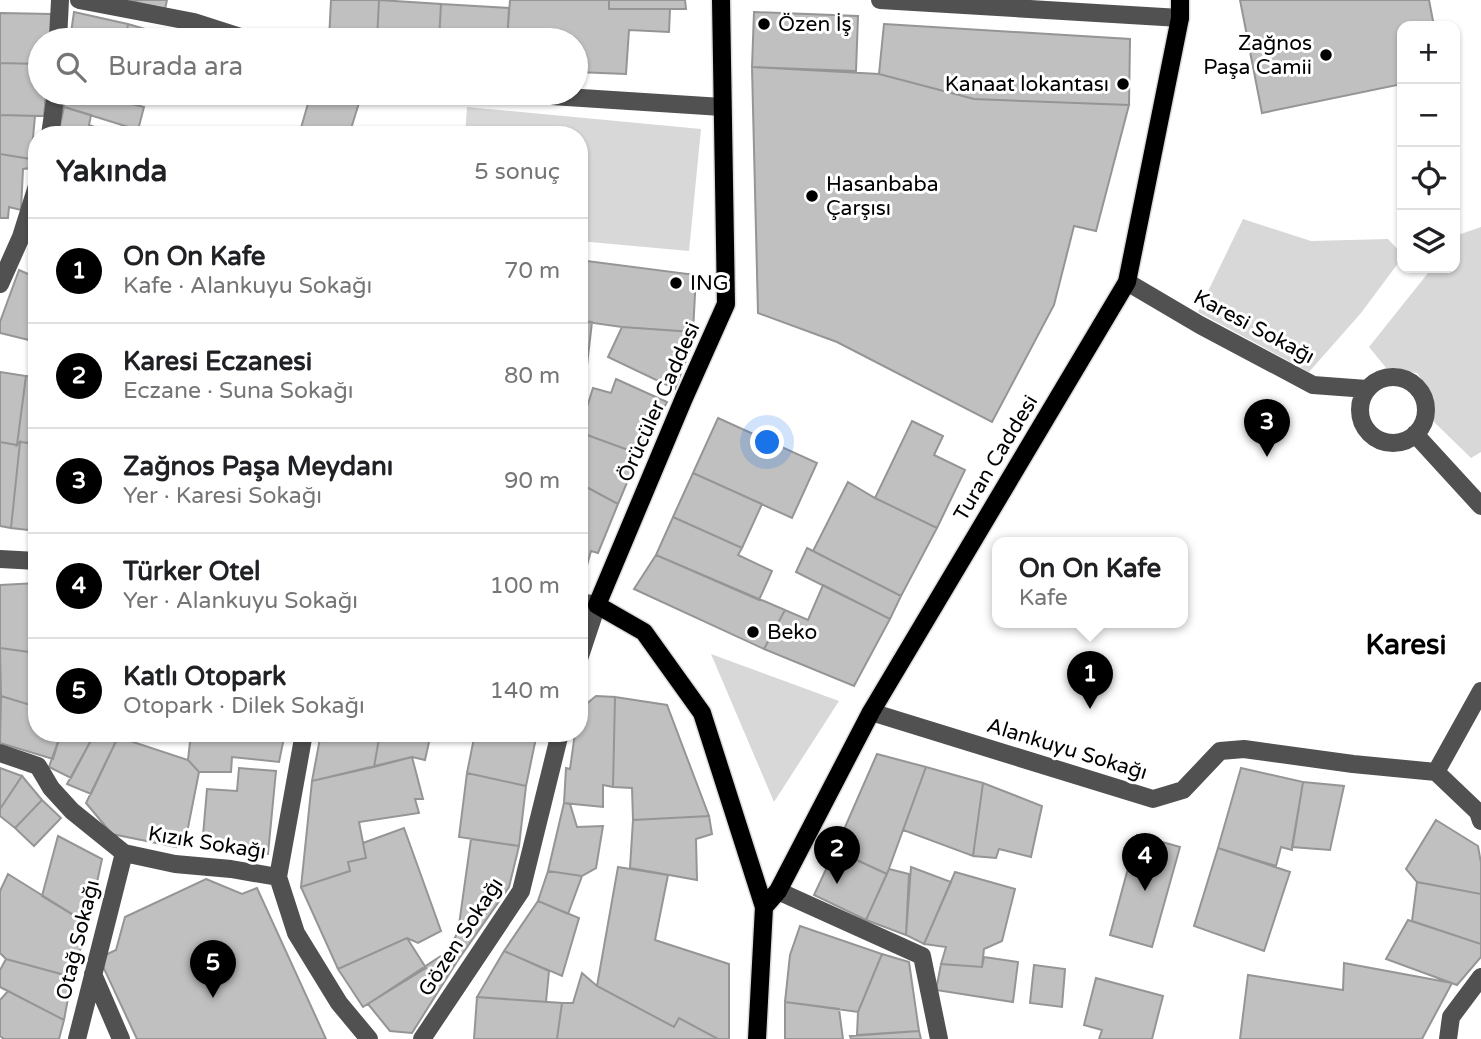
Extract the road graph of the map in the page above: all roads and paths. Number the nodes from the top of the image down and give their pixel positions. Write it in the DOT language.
graph roads {
  1 [pos="60,0"];
  2 [pos="79,0"];
  3 [pos="721,0"];
  4 [pos="880,0"];
  5 [pos="1180,9"];
  6 [pos="59,28"];
  7 [pos="213,28"];
  8 [pos="588,98"];
  9 [pos="54,105"];
  10 [pos="722,107"];
  11 [pos="51,126"];
  12 [pos="28,242"];
  13 [pos="1127,282"];
  14 [pos="0,284"];
  15 [pos="1367,389"];
  16 [pos="1415,434"];
  17 [pos="1481,506"];
  18 [pos="0,559"];
  19 [pos="28,561"];
  20 [pos="588,603"];
  21 [pos="1481,691"];
  22 [pos="871,712"];
  23 [pos="302,742"];
  24 [pos="558,742"];
  25 [pos="0,753"];
  26 [pos="1436,772"];
  27 [pos="1481,821"];
  28 [pos="124,853"];
  29 [pos="278,877"];
  30 [pos="778,891"];
  31 [pos="764,907"];
  32 [pos="93,974"];
  33 [pos="1481,976"];
  34 [pos="77,1039"];
  35 [pos="121,1039"];
  36 [pos="369,1039"];
  37 [pos="422,1039"];
  38 [pos="757,1039"];
  39 [pos="939,1039"];
  40 [pos="1448,1039"];
  1 -- 6 [label="street"];
  2 -- 7 [label="street"];
  3 -- 10 [label="main road, Örücüler Caddesi"];
  4 -- 5 [label="street"];
  5 -- 13 [label="main road, Turan Caddesi"];
  8 -- 10 [label="street"];
  9 -- 11 [label="street"];
  10 -- 20 [label="main road, Örücüler Caddesi"];
  12 -- 14 [label="street"];
  13 -- 15 [label="street, Karesi Sokağı"];
  13 -- 22 [label="main road, Turan Caddesi"];
  15 -- 16 [label="street"];
  15 -- 16 [label="street"];
  16 -- 17 [label="street"];
  18 -- 19 [label="street"];
  20 -- 31 [label="main road"];
  21 -- 26 [label="street"];
  22 -- 26 [label="street, Alankuyu Sokağı"];
  22 -- 30 [label="main road, Turan Caddesi"];
  23 -- 29 [label="street"];
  24 -- 37 [label="street, Gözen Sokağı"];
  25 -- 28 [label="street, Kızık Sokağı"];
  26 -- 27 [label="street"];
  28 -- 29 [label="street, Kızık Sokağı"];
  28 -- 32 [label="street, Otağ Sokağı"];
  29 -- 36 [label="street"];
  30 -- 31 [label="main road, Turan Caddesi"];
  30 -- 39 [label="street"];
  31 -- 38 [label="main road"];
  32 -- 34 [label="street, Otağ Sokağı"];
  32 -- 35 [label="street"];
  33 -- 40 [label="street"];
}
